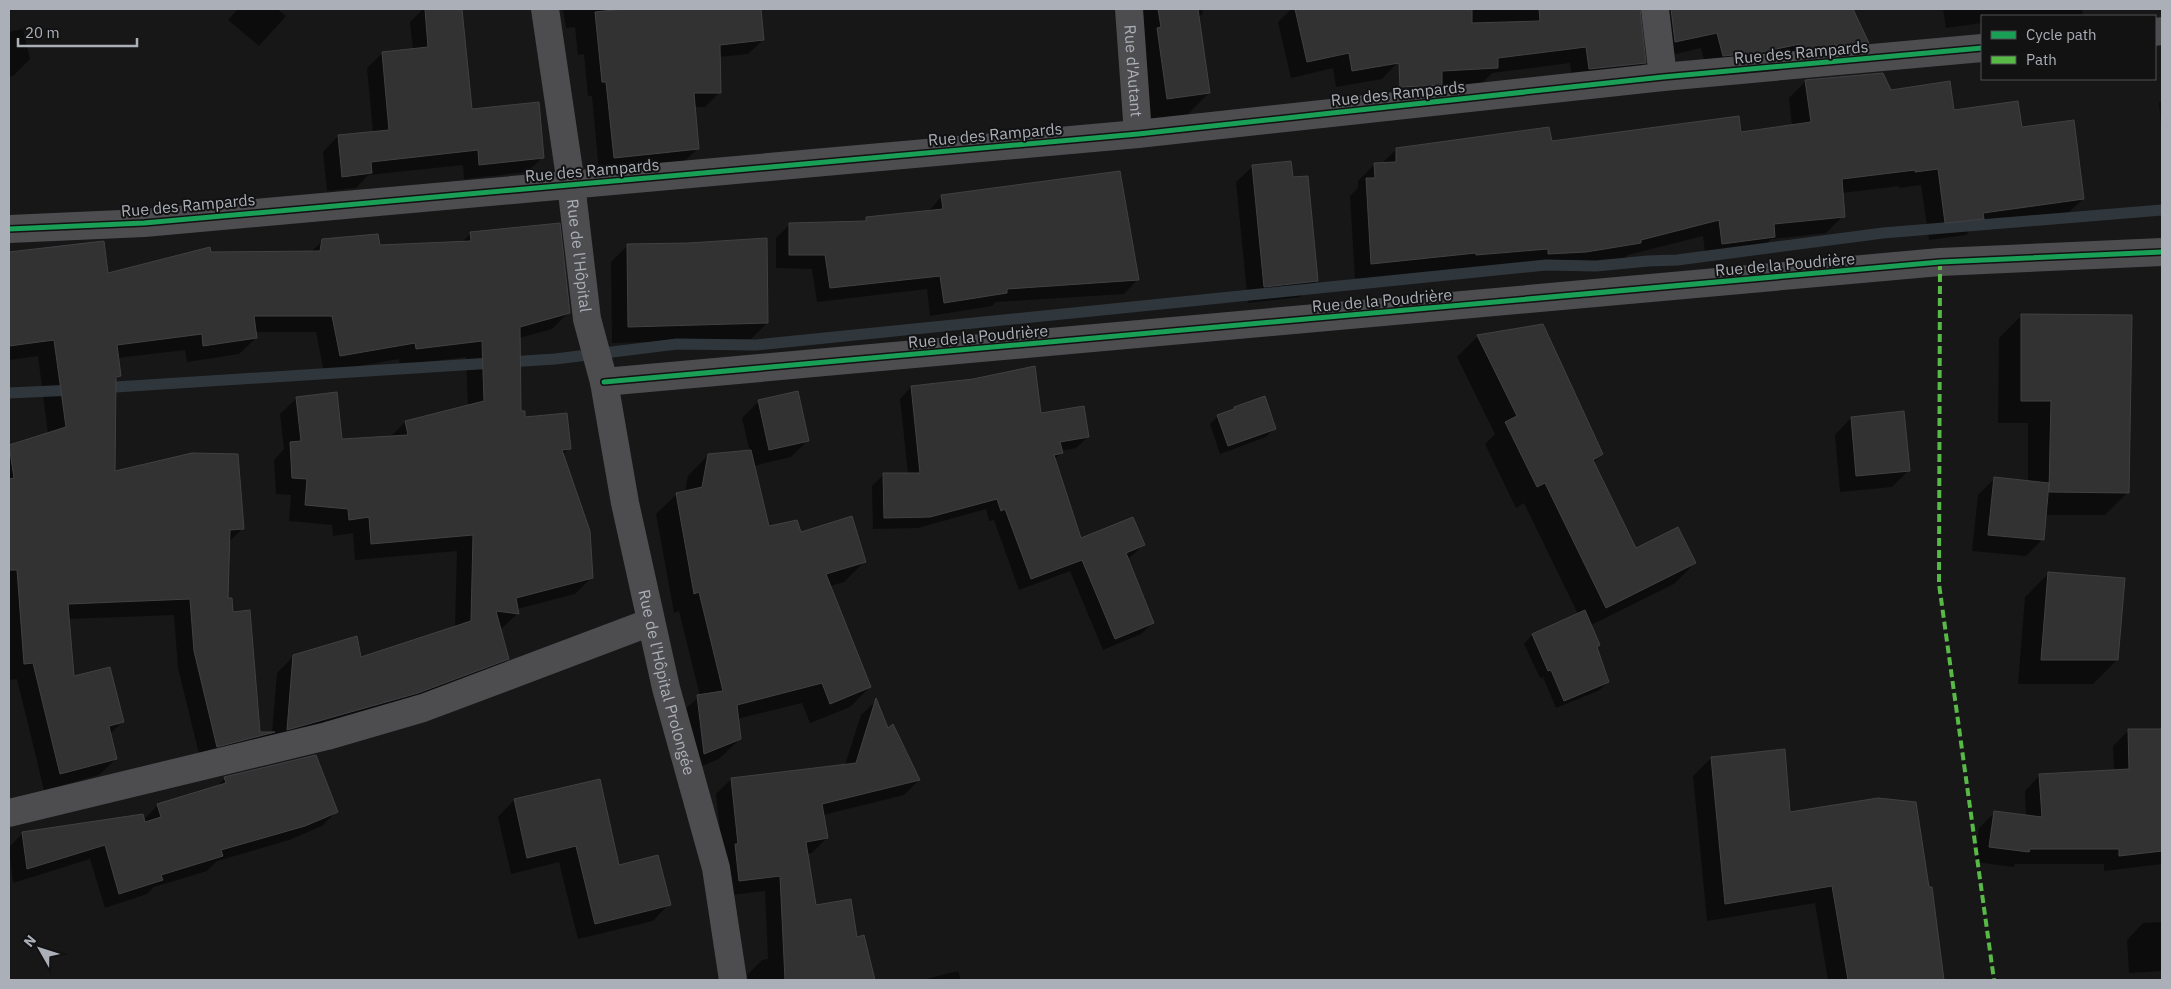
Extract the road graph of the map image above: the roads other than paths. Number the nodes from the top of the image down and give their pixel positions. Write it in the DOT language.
graph roads {
  1 [pos="546,9"];
  2 [pos="1129,9"];
  3 [pos="1655,9"];
  4 [pos="1981,48"];
  5 [pos="1663,77"];
  6 [pos="1138,134"];
  7 [pos="571,184"];
  8 [pos="9,229"];
  9 [pos="2162,252"];
  10 [pos="604,382"];
  11 [pos="651,622"];
  12 [pos="9,813"];
  13 [pos="733,980"];
  1 -- 7 [label="street, Rue de l'Hôpital"];
  2 -- 6 [label="street, Rue d'Autant"];
  3 -- 5 [label="street"];
  4 -- 5 [label="street, Rue des Rampards"];
  5 -- 6 [label="street, Rue des Rampards"];
  6 -- 7 [label="street, Rue des Rampards"];
  7 -- 8 [label="street, Rue des Rampards"];
  7 -- 10 [label="street, Rue de l'Hôpital"];
  9 -- 10 [label="street, Rue de la Poudrière"];
  10 -- 11 [label="street, Rue de l'Hôpital Prolongée"];
  11 -- 12 [label="street"];
  11 -- 13 [label="street, Rue de l'Hôpital Prolongée"];
}
